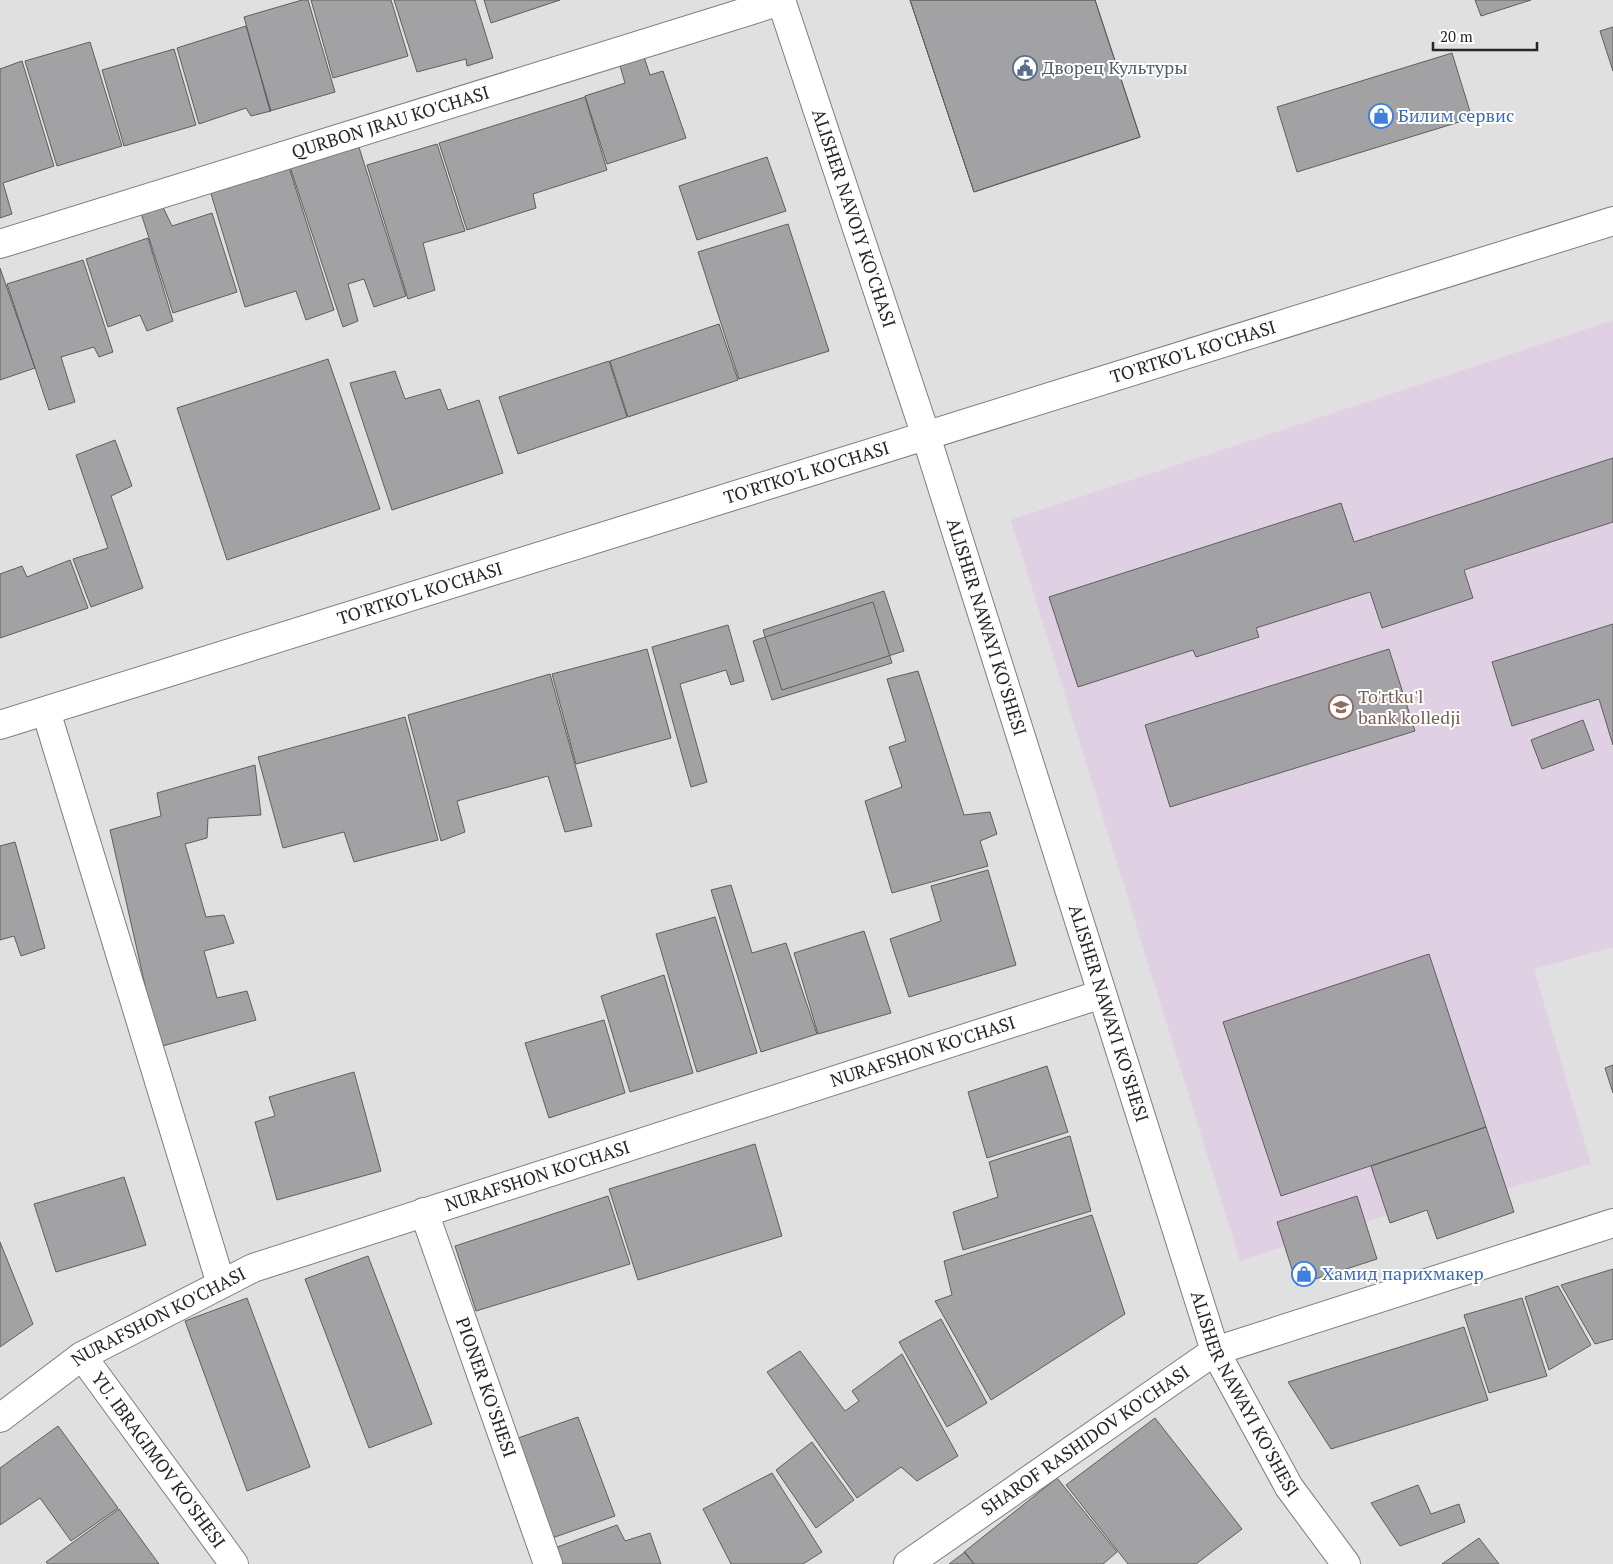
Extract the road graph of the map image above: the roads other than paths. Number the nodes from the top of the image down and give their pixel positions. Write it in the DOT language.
graph roads {
  1 [pos="781,1"];
  2 [pos="1613,221"];
  3 [pos="0,244"];
  4 [pos="926,436"];
  5 [pos="46,711"];
  6 [pos="0,725"];
  7 [pos="1102,994"];
  8 [pos="424,1212"];
  9 [pos="1613,1223"];
  10 [pos="221,1284"];
  11 [pos="1215,1351"];
  12 [pos="82,1356"];
  13 [pos="0,1418"];
  14 [pos="234,1564"];
  15 [pos="548,1564"];
  16 [pos="908,1564"];
  17 [pos="1346,1564"];
  1 -- 3 [label="street, QURBON JRAU KO'CHASI"];
  1 -- 4 [label="street, ALISHER NAVOIY KO'CHASI"];
  2 -- 4 [label="street, TO'RTKO'L KO'CHASI"];
  4 -- 5 [label="street, TO'RTKO'L KO'CHASI"];
  4 -- 7 [label="street, ALISHER NAWAYI KO'SHESI"];
  5 -- 6 [label="street, TO'RTKO'L KO'CHASI"];
  5 -- 10 [label="street"];
  7 -- 8 [label="street, NURAFSHON KO'CHASI"];
  7 -- 11 [label="street, ALISHER NAWAYI KO'SHESI"];
  8 -- 10 [label="street, NURAFSHON KO'CHASI"];
  8 -- 15 [label="street, PIONER KO'SHESI"];
  9 -- 11 [label="street, SHAROF RASHIDOV KO'CHASI"];
  10 -- 12 [label="street, NURAFSHON KO'CHASI"];
  11 -- 16 [label="street, SHAROF RASHIDOV KO'CHASI"];
  11 -- 17 [label="street, ALISHER NAWAYI KO'SHESI"];
  12 -- 13 [label="street, NURAFSHON KO'CHASI"];
  12 -- 14 [label="street, YU. IBRAGIMOV KO'SHESI"];
}
